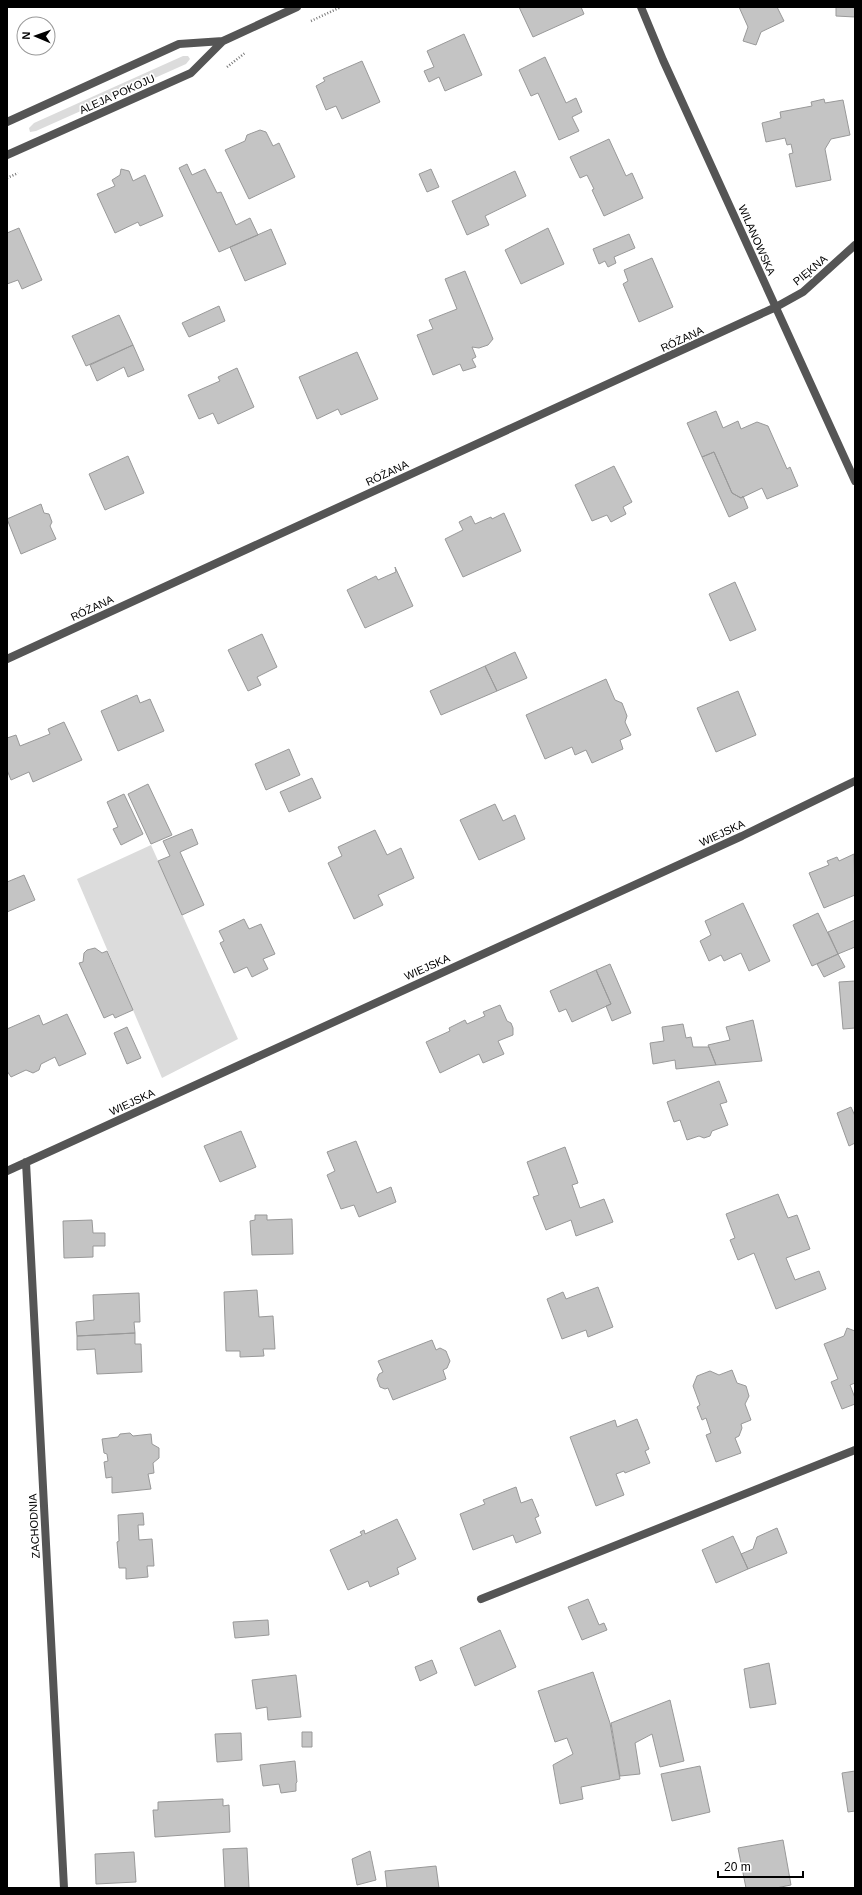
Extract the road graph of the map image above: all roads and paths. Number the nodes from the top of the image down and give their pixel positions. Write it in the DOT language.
graph roads {
  1 [pos="297,7"];
  2 [pos="641,7"];
  3 [pos="223,40"];
  4 [pos="7,122"];
  5 [pos="8,152"];
  6 [pos="855,245"];
  7 [pos="776,307"];
  8 [pos="855,481"];
  9 [pos="7,659"];
  10 [pos="855,781"];
  11 [pos="26,1162"];
  12 [pos="7,1171"];
  13 [pos="855,1450"];
  14 [pos="481,1599"];
  15 [pos="64,1888"];
  1 -- 3 [label="street, ALEJA POKOJU"];
  2 -- 7 [label="street, WILANOWSKA"];
  3 -- 4 [label="street, ALEJA POKOJU"];
  3 -- 5 [label="street, ALEJA POKOJU"];
  6 -- 7 [label="street, PIĘKNA"];
  7 -- 8 [label="street, WILANOWSKA"];
  7 -- 9 [label="street, RÓŻANA"];
  10 -- 11 [label="street, WIEJSKA"];
  11 -- 12 [label="street, WIEJSKA"];
  11 -- 15 [label="street, ZACHODNIA"];
  13 -- 14 [label="street"];
}
